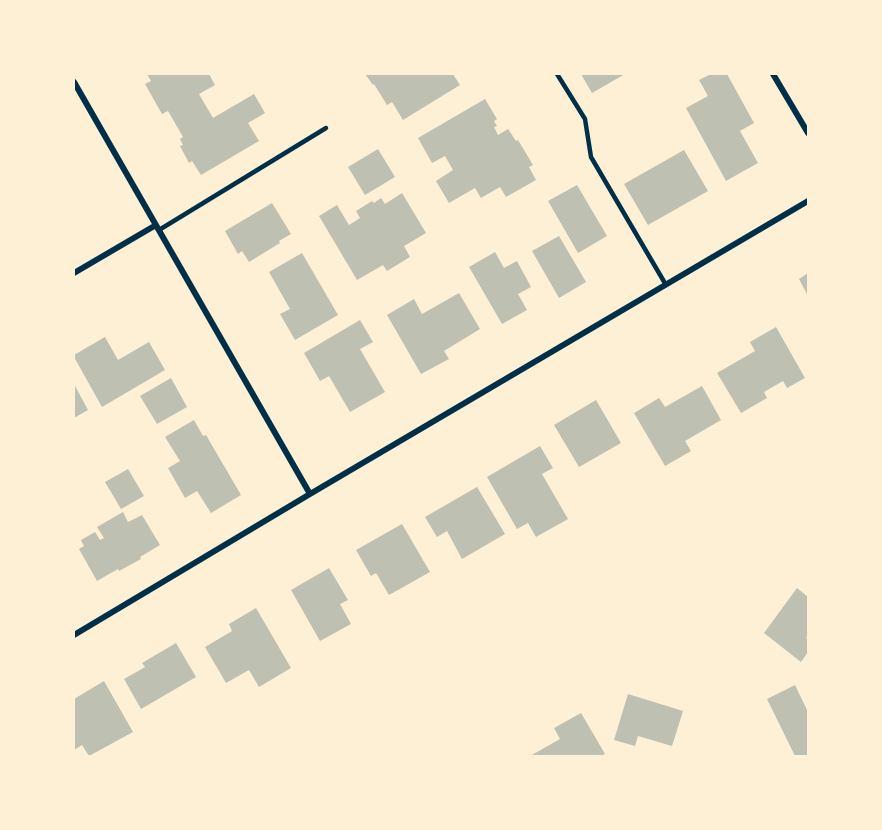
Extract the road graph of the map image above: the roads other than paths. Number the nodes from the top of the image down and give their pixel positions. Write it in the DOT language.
graph roads {
  1 [pos="557,74"];
  2 [pos="773,74"];
  3 [pos="74,82"];
  4 [pos="326,128"];
  5 [pos="808,133"];
  6 [pos="808,201"];
  7 [pos="157,228"];
  8 [pos="74,273"];
  9 [pos="666,285"];
  10 [pos="310,494"];
  11 [pos="74,635"];
  1 -- 9 [label="lane"];
  2 -- 5 [label="street"];
  3 -- 7 [label="street"];
  4 -- 7 [label="lane"];
  6 -- 9 [label="street"];
  7 -- 8 [label="street"];
  7 -- 10 [label="street"];
  9 -- 10 [label="street"];
  10 -- 11 [label="street"];
}
